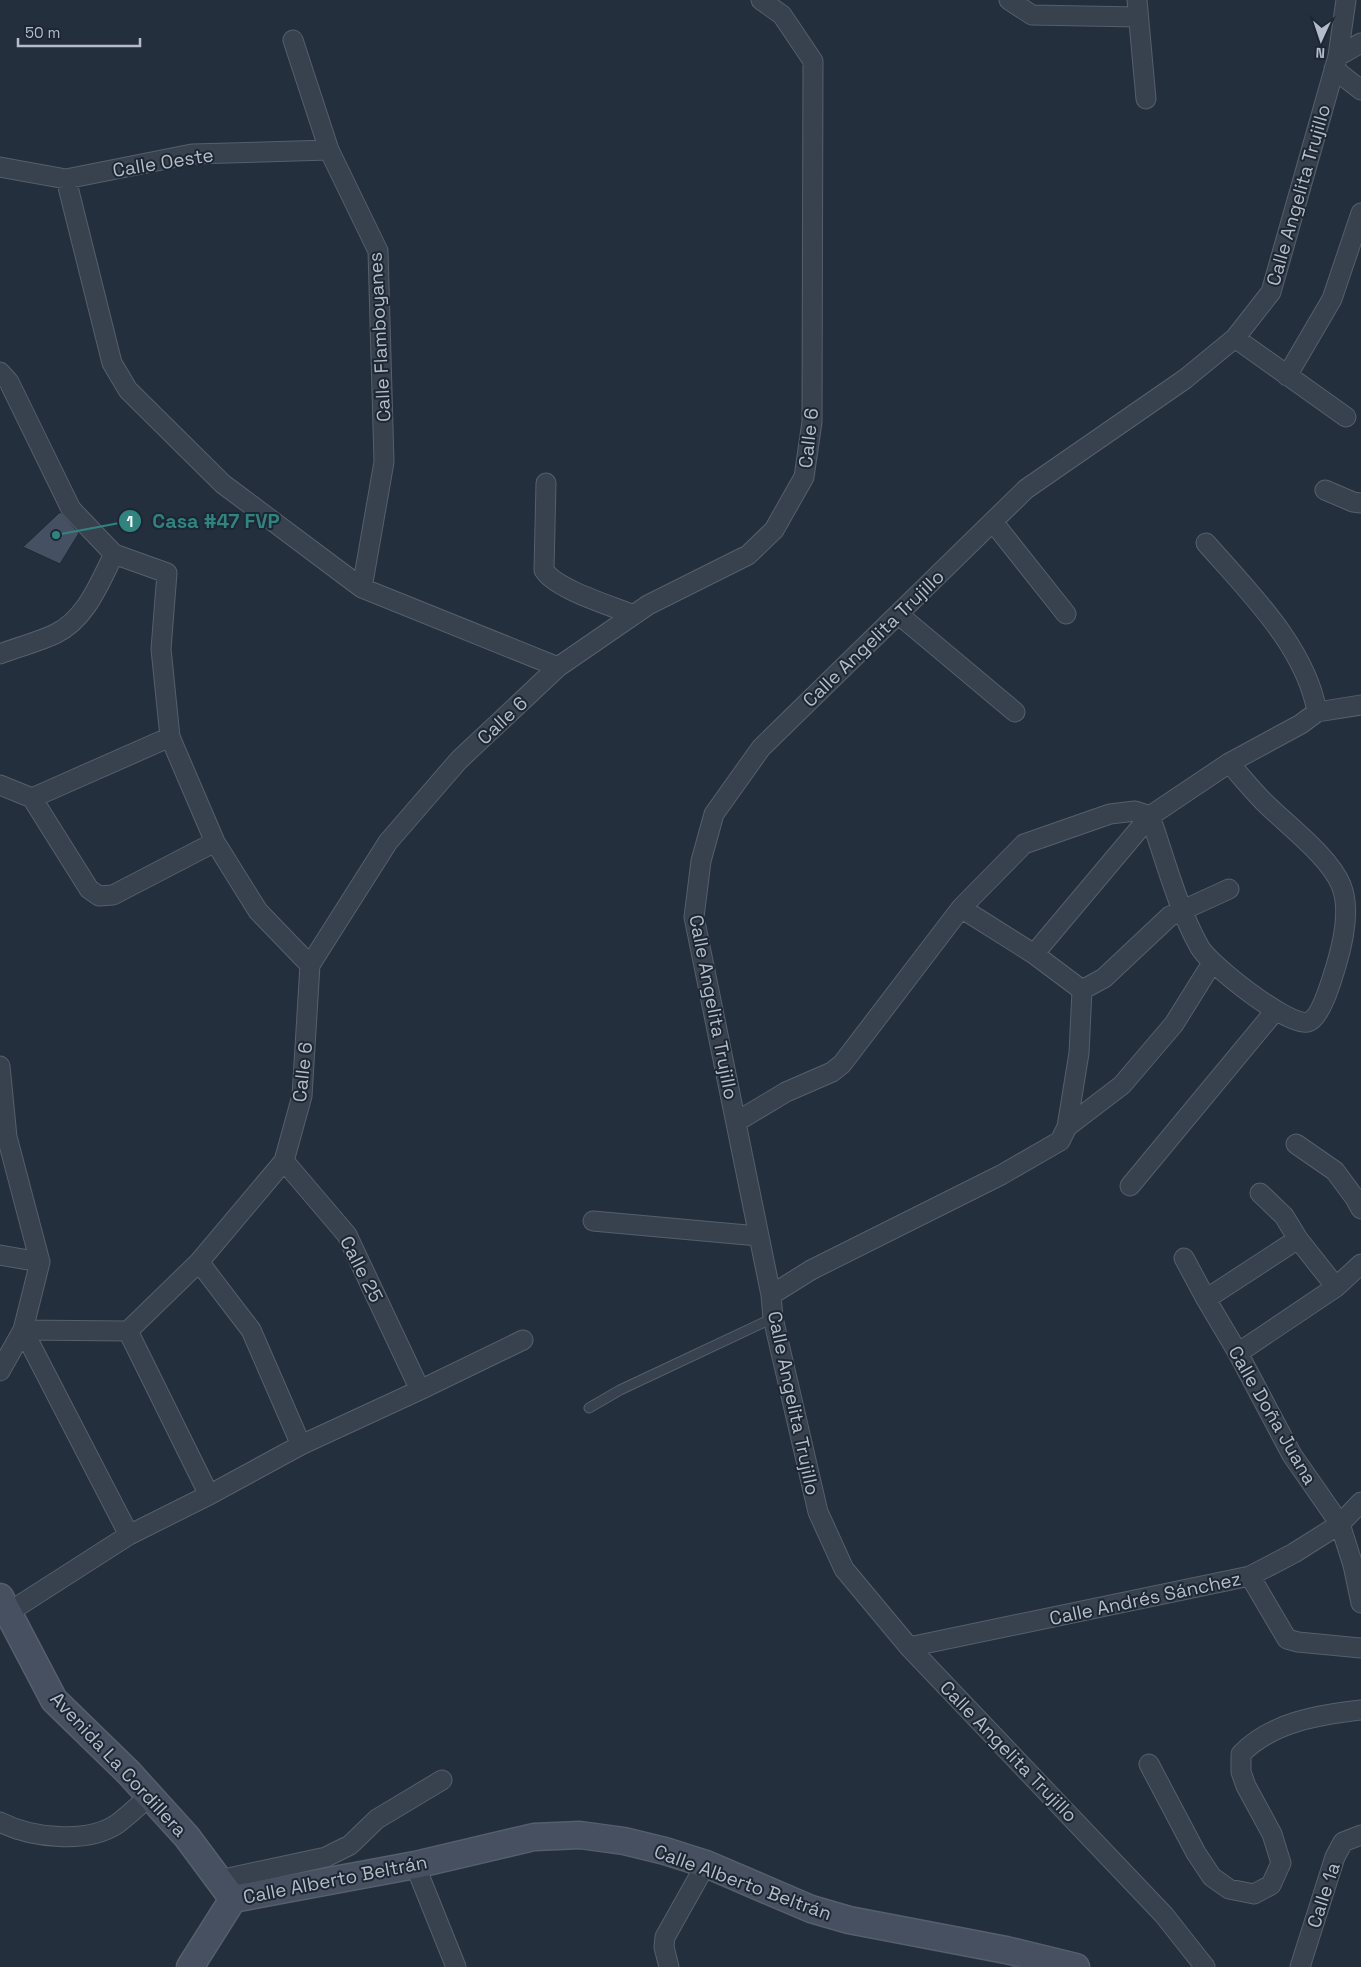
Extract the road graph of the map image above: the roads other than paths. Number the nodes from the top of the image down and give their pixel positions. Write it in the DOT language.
graph roads {
  1 [pos="760,0"];
  2 [pos="1009,0"];
  3 [pos="1346,0"];
  4 [pos="1137,9"];
  5 [pos="293,40"];
  6 [pos="1361,43"];
  7 [pos="1336,62"];
  8 [pos="1361,90"];
  9 [pos="1146,99"];
  10 [pos="329,150"];
  11 [pos="0,167"];
  12 [pos="66,179"];
  13 [pos="1361,213"];
  14 [pos="1235,338"];
  15 [pos="0,372"];
  16 [pos="1288,376"];
  17 [pos="1346,417"];
  18 [pos="546,483"];
  19 [pos="1325,490"];
  20 [pos="1361,503"];
  21 [pos="993,522"];
  22 [pos="1206,544"];
  23 [pos="114,554"];
  24 [pos="362,588"];
  25 [pos="898,614"];
  26 [pos="1066,614"];
  27 [pos="634,615"];
  28 [pos="0,654"];
  29 [pos="558,667"];
  30 [pos="1361,705"];
  31 [pos="1015,712"];
  32 [pos="1317,712"];
  33 [pos="170,737"];
  34 [pos="1229,763"];
  35 [pos="0,784"];
  36 [pos="32,798"];
  37 [pos="1150,816"];
  38 [pos="215,842"];
  39 [pos="1229,889"];
  40 [pos="961,908"];
  41 [pos="1182,911"];
  42 [pos="1034,954"];
  43 [pos="1212,963"];
  44 [pos="310,965"];
  45 [pos="1082,990"];
  46 [pos="1275,1011"];
  47 [pos="0,1066"];
  48 [pos="736,1122"];
  49 [pos="1066,1127"];
  50 [pos="3,1136"];
  51 [pos="1296,1144"];
  52 [pos="284,1161"];
  53 [pos="1130,1186"];
  54 [pos="1260,1193"];
  55 [pos="1361,1209"];
  56 [pos="593,1222"];
  57 [pos="758,1236"];
  58 [pos="1298,1239"];
  59 [pos="0,1255"];
  60 [pos="1184,1258"];
  61 [pos="40,1262"];
  62 [pos="199,1262"];
  63 [pos="1361,1264"];
  64 [pos="1336,1287"];
  65 [pos="771,1295"];
  66 [pos="1206,1299"];
  67 [pos="773,1318"];
  68 [pos="23,1330"];
  69 [pos="128,1331"];
  70 [pos="523,1340"];
  71 [pos="1238,1353"];
  72 [pos="0,1371"];
  73 [pos="420,1390"];
  74 [pos="589,1408"];
  75 [pos="301,1444"];
  76 [pos="209,1495"];
  77 [pos="1361,1502"];
  78 [pos="1340,1524"];
  79 [pos="129,1535"];
  80 [pos="1250,1576"];
  81 [pos="1361,1603"];
  82 [pos="4,1604"];
  83 [pos="909,1647"];
  84 [pos="1361,1648"];
  85 [pos="1361,1710"];
  86 [pos="1148,1764"];
  87 [pos="442,1780"];
  88 [pos="150,1796"];
  89 [pos="0,1822"];
  90 [pos="1361,1835"];
  91 [pos="706,1864"];
  92 [pos="415,1865"];
  93 [pos="226,1890"];
  94 [pos="190,1967"];
  95 [pos="456,1967"];
  96 [pos="669,1967"];
  97 [pos="1076,1967"];
  98 [pos="1205,1967"];
  99 [pos="1300,1967"];
  1 -- 27 [label="street, Calle 6"];
  2 -- 4 [label="street"];
  3 -- 7 [label="street, Calle Angelita Trujillo"];
  4 -- 9 [label="street"];
  5 -- 10 [label="street, Calle Flamboyanes"];
  6 -- 7 [label="street"];
  7 -- 8 [label="street"];
  7 -- 14 [label="street, Calle Angelita Trujillo"];
  10 -- 12 [label="street, Calle Oeste"];
  10 -- 24 [label="street, Calle Flamboyanes"];
  11 -- 12 [label="street, Calle Oeste"];
  12 -- 24 [label="street"];
  13 -- 16 [label="street"];
  14 -- 16 [label="street"];
  14 -- 21 [label="street, Calle Angelita Trujillo"];
  15 -- 23 [label="street"];
  16 -- 17 [label="street"];
  18 -- 27 [label="street"];
  19 -- 20 [label="street"];
  21 -- 25 [label="street, Calle Angelita Trujillo"];
  21 -- 26 [label="street"];
  22 -- 32 [label="street"];
  23 -- 28 [label="street"];
  23 -- 33 [label="street"];
  24 -- 29 [label="street"];
  25 -- 31 [label="street"];
  25 -- 48 [label="street, Calle Angelita Trujillo"];
  27 -- 29 [label="street, Calle 6"];
  29 -- 44 [label="street, Calle 6"];
  30 -- 32 [label="street"];
  32 -- 34 [label="street"];
  33 -- 36 [label="street"];
  33 -- 38 [label="street"];
  34 -- 37 [label="street"];
  34 -- 46 [label="street"];
  35 -- 36 [label="street"];
  36 -- 38 [label="street"];
  37 -- 40 [label="street"];
  37 -- 41 [label="street"];
  37 -- 42 [label="street"];
  38 -- 44 [label="street"];
  39 -- 41 [label="street"];
  40 -- 42 [label="street"];
  40 -- 48 [label="street"];
  41 -- 43 [label="street"];
  41 -- 45 [label="street"];
  42 -- 45 [label="street"];
  43 -- 46 [label="street"];
  43 -- 49 [label="street"];
  44 -- 52 [label="street, Calle 6"];
  45 -- 49 [label="street"];
  46 -- 53 [label="street"];
  47 -- 50 [label="street"];
  48 -- 57 [label="street, Calle Angelita Trujillo"];
  49 -- 65 [label="street"];
  50 -- 61 [label="street"];
  51 -- 55 [label="street"];
  52 -- 62 [label="street, Calle 6"];
  52 -- 73 [label="street, Calle 25"];
  54 -- 58 [label="street"];
  56 -- 57 [label="street"];
  57 -- 65 [label="street, Calle Angelita Trujillo"];
  58 -- 64 [label="street"];
  58 -- 66 [label="street"];
  59 -- 61 [label="street"];
  60 -- 66 [label="street, Calle Doña Juana"];
  61 -- 68 [label="street"];
  62 -- 69 [label="street, Calle 6"];
  62 -- 75 [label="street"];
  63 -- 64 [label="street"];
  64 -- 71 [label="street"];
  65 -- 67 [label="street, Calle Angelita Trujillo"];
  66 -- 71 [label="street, Calle Doña Juana"];
  67 -- 74 [label="lane"];
  67 -- 83 [label="street, Calle Angelita Trujillo"];
  68 -- 69 [label="street"];
  68 -- 72 [label="street"];
  68 -- 79 [label="street"];
  69 -- 76 [label="street"];
  70 -- 73 [label="street"];
  71 -- 78 [label="street, Calle Doña Juana"];
  73 -- 75 [label="street"];
  75 -- 76 [label="street"];
  76 -- 79 [label="street"];
  77 -- 78 [label="street, Calle Andrés Sánchez"];
  78 -- 80 [label="street, Calle Andrés Sánchez"];
  78 -- 81 [label="street, Calle Doña Juana"];
  79 -- 82 [label="street"];
  80 -- 83 [label="street, Calle Andrés Sánchez"];
  80 -- 84 [label="street"];
  82 -- 88 [label="main road, Avenida La Cordillera"];
  83 -- 98 [label="street, Calle Angelita Trujillo"];
  85 -- 86 [label="street"];
  87 -- 93 [label="street"];
  88 -- 89 [label="street"];
  88 -- 93 [label="main road, Avenida La Cordillera"];
  90 -- 99 [label="street, Calle 1a"];
  91 -- 92 [label="main road, Calle Alberto Beltrán"];
  91 -- 96 [label="street"];
  91 -- 97 [label="main road, Calle Alberto Beltrán"];
  92 -- 93 [label="main road, Calle Alberto Beltrán"];
  92 -- 95 [label="street"];
  93 -- 94 [label="main road"];
}
